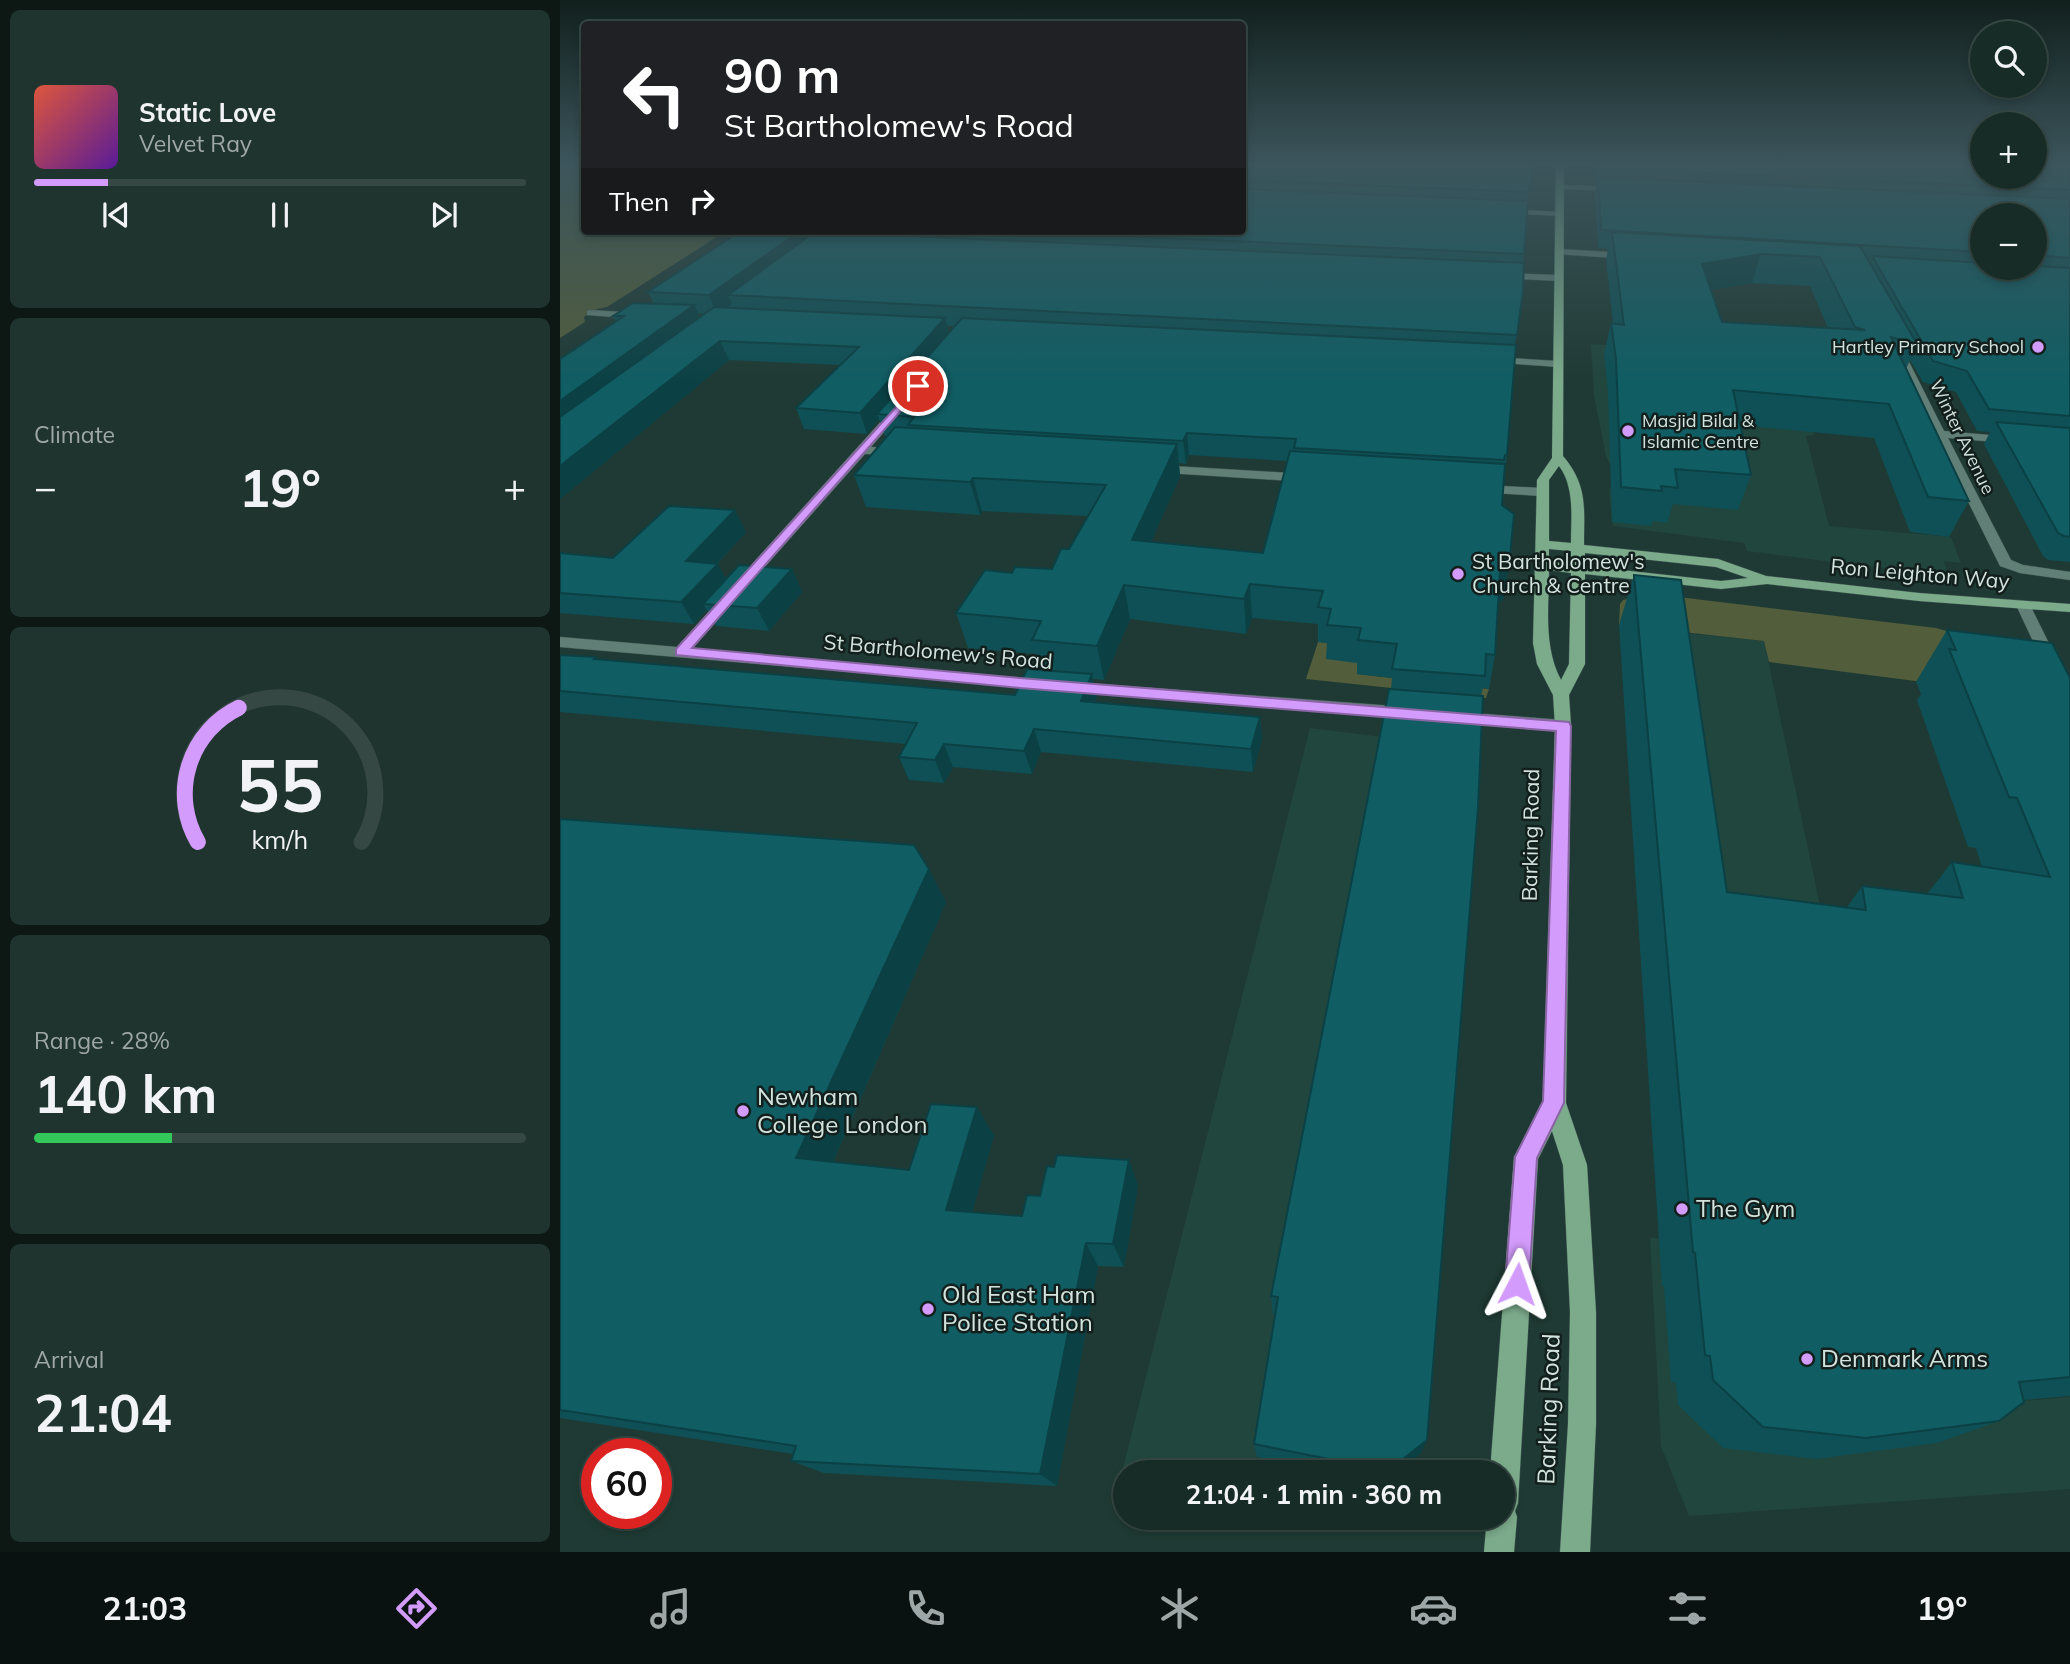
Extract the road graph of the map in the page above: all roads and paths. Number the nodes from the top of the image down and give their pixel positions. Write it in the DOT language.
graph roads {
  1 [pos="1559,237"];
  2 [pos="1559,252"];
  3 [pos="1635,256"];
  4 [pos="1490,275"];
  5 [pos="1559,278"];
  6 [pos="590,313"];
  7 [pos="654,317"];
  8 [pos="1894,341"];
  9 [pos="1479,360"];
  10 [pos="1558,364"];
  11 [pos="909,397"];
  12 [pos="1942,434"];
  13 [pos="2019,440"];
  14 [pos="863,450"];
  15 [pos="910,453"];
  16 [pos="1558,459"];
  17 [pos="1139,467"];
  18 [pos="1324,480"];
  19 [pos="1470,489"];
  20 [pos="1542,492"];
  21 [pos="1541,544"];
  22 [pos="1577,548"];
  23 [pos="1541,565"];
  24 [pos="1578,569"];
  25 [pos="2070,576"];
  26 [pos="1766,580"];
  27 [pos="2023,605"];
  28 [pos="2070,608"];
  29 [pos="560,642"];
  30 [pos="681,652"];
  31 [pos="1561,695"];
  32 [pos="2070,703"];
  33 [pos="1563,726"];
  34 [pos="1554,1103"];
  35 [pos="1506,1460"];
  36 [pos="1501,1530"];
  37 [pos="1499,1552"];
  38 [pos="1575,1552"];
  1 -- 2 [label="main road, Barking Road"];
  2 -- 3 [label="street"];
  2 -- 5 [label="main road, Barking Road"];
  4 -- 5 [label="street"];
  5 -- 10 [label="main road, Barking Road"];
  6 -- 7 [label="street"];
  8 -- 12 [label="street, Winter Avenue"];
  9 -- 10 [label="street"];
  10 -- 16 [label="main road, Barking Road"];
  11 -- 14 [label="street"];
  12 -- 13 [label="street"];
  12 -- 25 [label="street, Winter Avenue"];
  14 -- 15 [label="street"];
  14 -- 30 [label="street"];
  16 -- 20 [label="main road, Barking Road"];
  16 -- 22 [label="main road, Barking Road"];
  17 -- 18 [label="street"];
  19 -- 20 [label="street"];
  20 -- 21 [label="main road, Barking Road"];
  21 -- 22 [label="main road, Ron Leighton Way"];
  21 -- 23 [label="main road, Barking Road"];
  22 -- 24 [label="main road, Barking Road"];
  22 -- 26 [label="main road, Ron Leighton Way"];
  23 -- 24 [label="main road, Ron Leighton Way"];
  23 -- 31 [label="main road, Barking Road"];
  24 -- 26 [label="main road, Ron Leighton Way"];
  24 -- 31 [label="main road, Barking Road"];
  26 -- 27 [label="main road, Ron Leighton Way"];
  27 -- 28 [label="main road, Ron Leighton Way"];
  27 -- 32 [label="street"];
  29 -- 30 [label="street, St Bartholomew's Road"];
  30 -- 33 [label="street, St Bartholomew's Road"];
  31 -- 33 [label="main road, Barking Road"];
  33 -- 34 [label="main road, Barking Road"];
  34 -- 35 [label="main road, Barking Road"];
  34 -- 38 [label="main road, Barking Road"];
  36 -- 37 [label="main road"];
}
